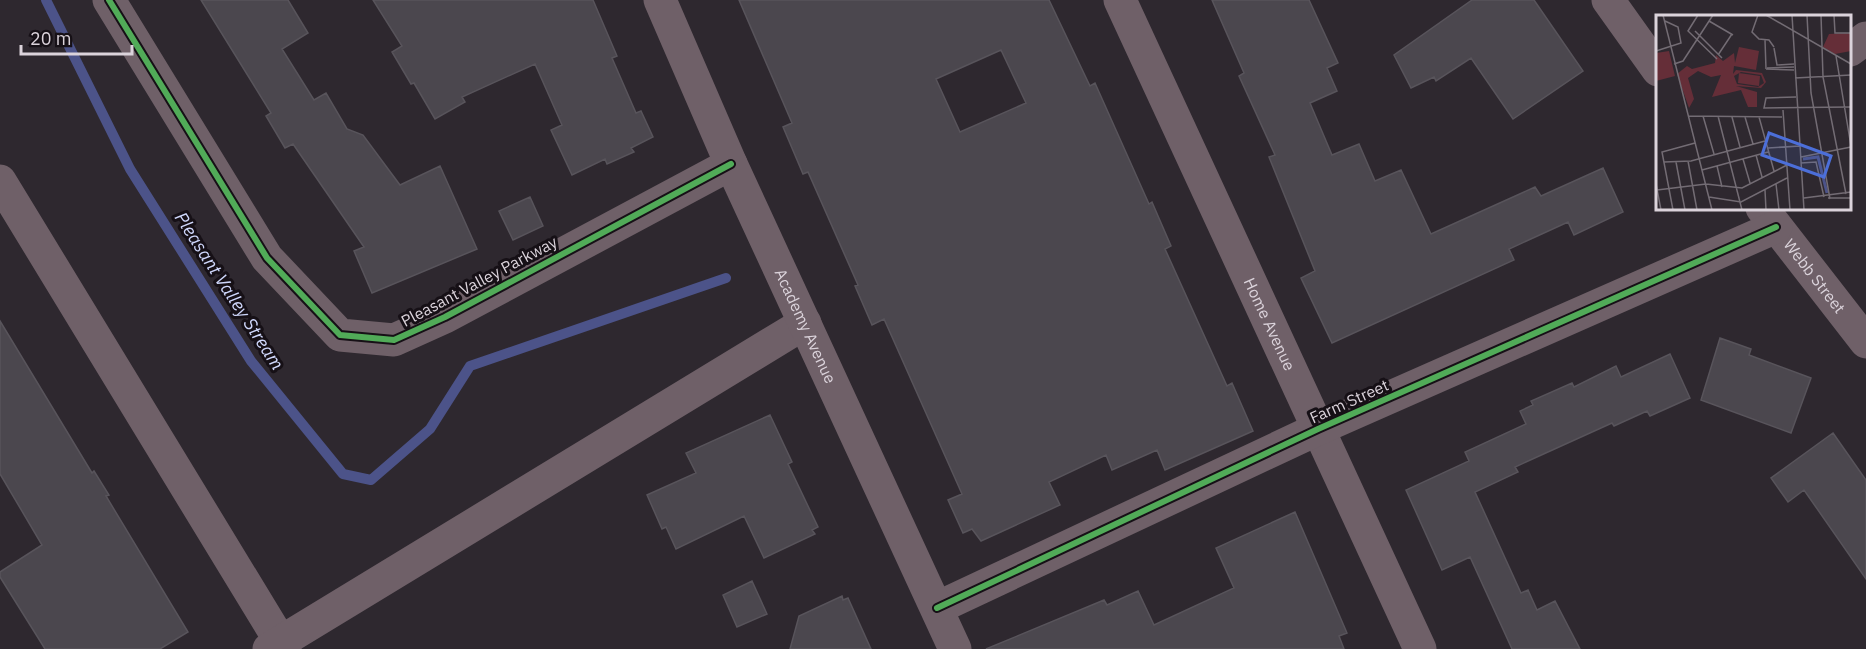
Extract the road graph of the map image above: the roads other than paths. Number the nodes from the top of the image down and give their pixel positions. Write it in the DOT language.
graph roads {
  1 [pos="109,0"];
  2 [pos="660,0"];
  3 [pos="1120,0"];
  4 [pos="1608,0"];
  5 [pos="1866,38"];
  6 [pos="1851,49"];
  7 [pos="1656,67"];
  8 [pos="731,164"];
  9 [pos="0,181"];
  10 [pos="1769,218"];
  11 [pos="805,323"];
  12 [pos="1866,342"];
  13 [pos="1318,429"];
  14 [pos="937,608"];
  15 [pos="278,647"];
  16 [pos="956,649"];
  17 [pos="1420,649"];
  1 -- 8 [label="street, Pleasant Valley Parkway"];
  2 -- 8 [label="street, Academy Avenue"];
  3 -- 13 [label="street, Home Avenue"];
  4 -- 7 [label="street"];
  5 -- 6 [label="street"];
  8 -- 11 [label="street, Academy Avenue"];
  9 -- 15 [label="street"];
  10 -- 12 [label="street, Webb Street"];
  10 -- 13 [label="street, Farm Street"];
  11 -- 14 [label="street, Academy Avenue"];
  11 -- 15 [label="street"];
  13 -- 14 [label="street, Farm Street"];
  13 -- 17 [label="street, Home Avenue"];
  14 -- 16 [label="street, Academy Avenue"];
}
